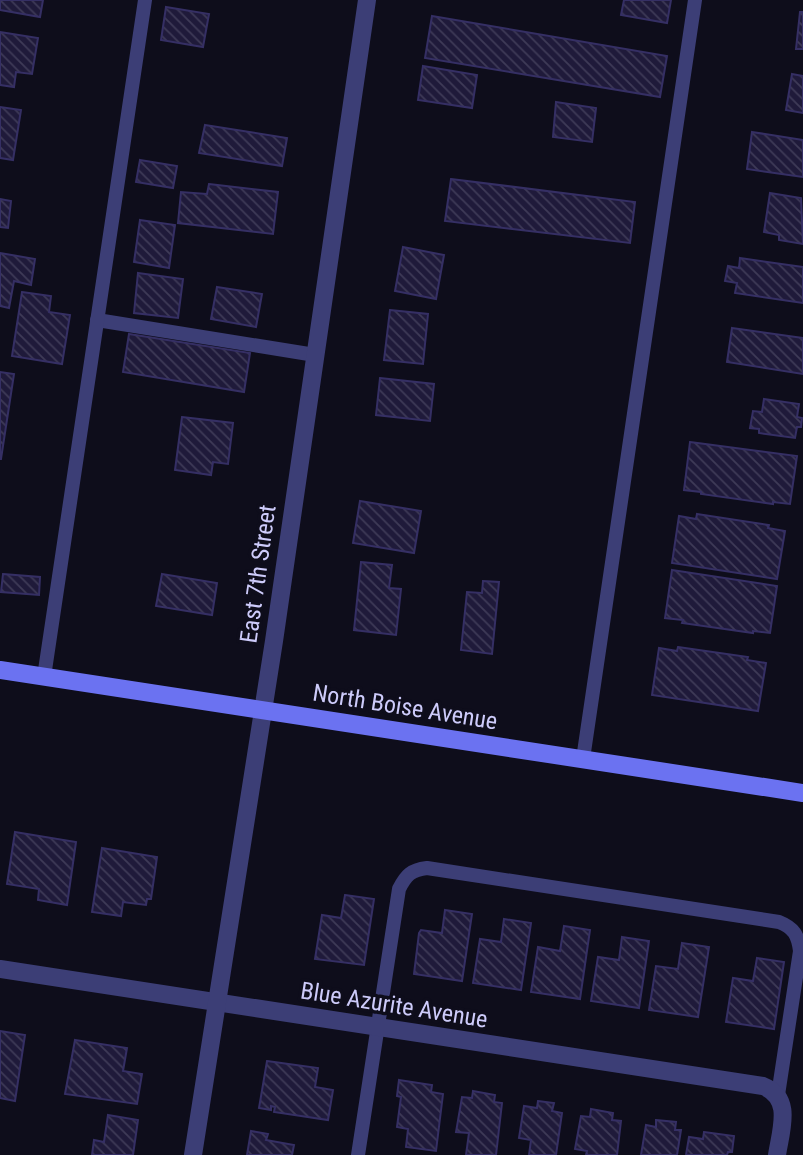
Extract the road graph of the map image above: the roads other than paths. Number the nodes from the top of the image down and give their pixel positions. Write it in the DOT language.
graph roads {
  1 [pos="145,0"];
  2 [pos="367,0"];
  3 [pos="695,0"];
  4 [pos="97,320"];
  5 [pos="315,355"];
  6 [pos="0,670"];
  7 [pos="44,677"];
  8 [pos="261,710"];
  9 [pos="583,760"];
  10 [pos="803,793"];
  11 [pos="0,969"];
  12 [pos="216,1002"];
  13 [pos="378,1027"];
  14 [pos="778,1095"];
  15 [pos="193,1155"];
  16 [pos="358,1155"];
  17 [pos="777,1155"];
  1 -- 4 [label="lane"];
  2 -- 5 [label="street, East 7th Street"];
  3 -- 9 [label="lane"];
  4 -- 5 [label="lane"];
  4 -- 7 [label="lane"];
  5 -- 8 [label="street, East 7th Street"];
  6 -- 7 [label="street, North Boise Avenue"];
  7 -- 8 [label="street, North Boise Avenue"];
  8 -- 9 [label="street, North Boise Avenue"];
  8 -- 12 [label="street, East 7th Street"];
  9 -- 10 [label="street, North Boise Avenue"];
  11 -- 12 [label="street, Blue Azurite Avenue"];
  12 -- 13 [label="street, Blue Azurite Avenue"];
  12 -- 15 [label="street, East 7th Street"];
  13 -- 14 [label="street, Blue Azurite Avenue"];
  13 -- 14 [label="lane"];
  13 -- 16 [label="lane"];
  14 -- 17 [label="street"];
}
